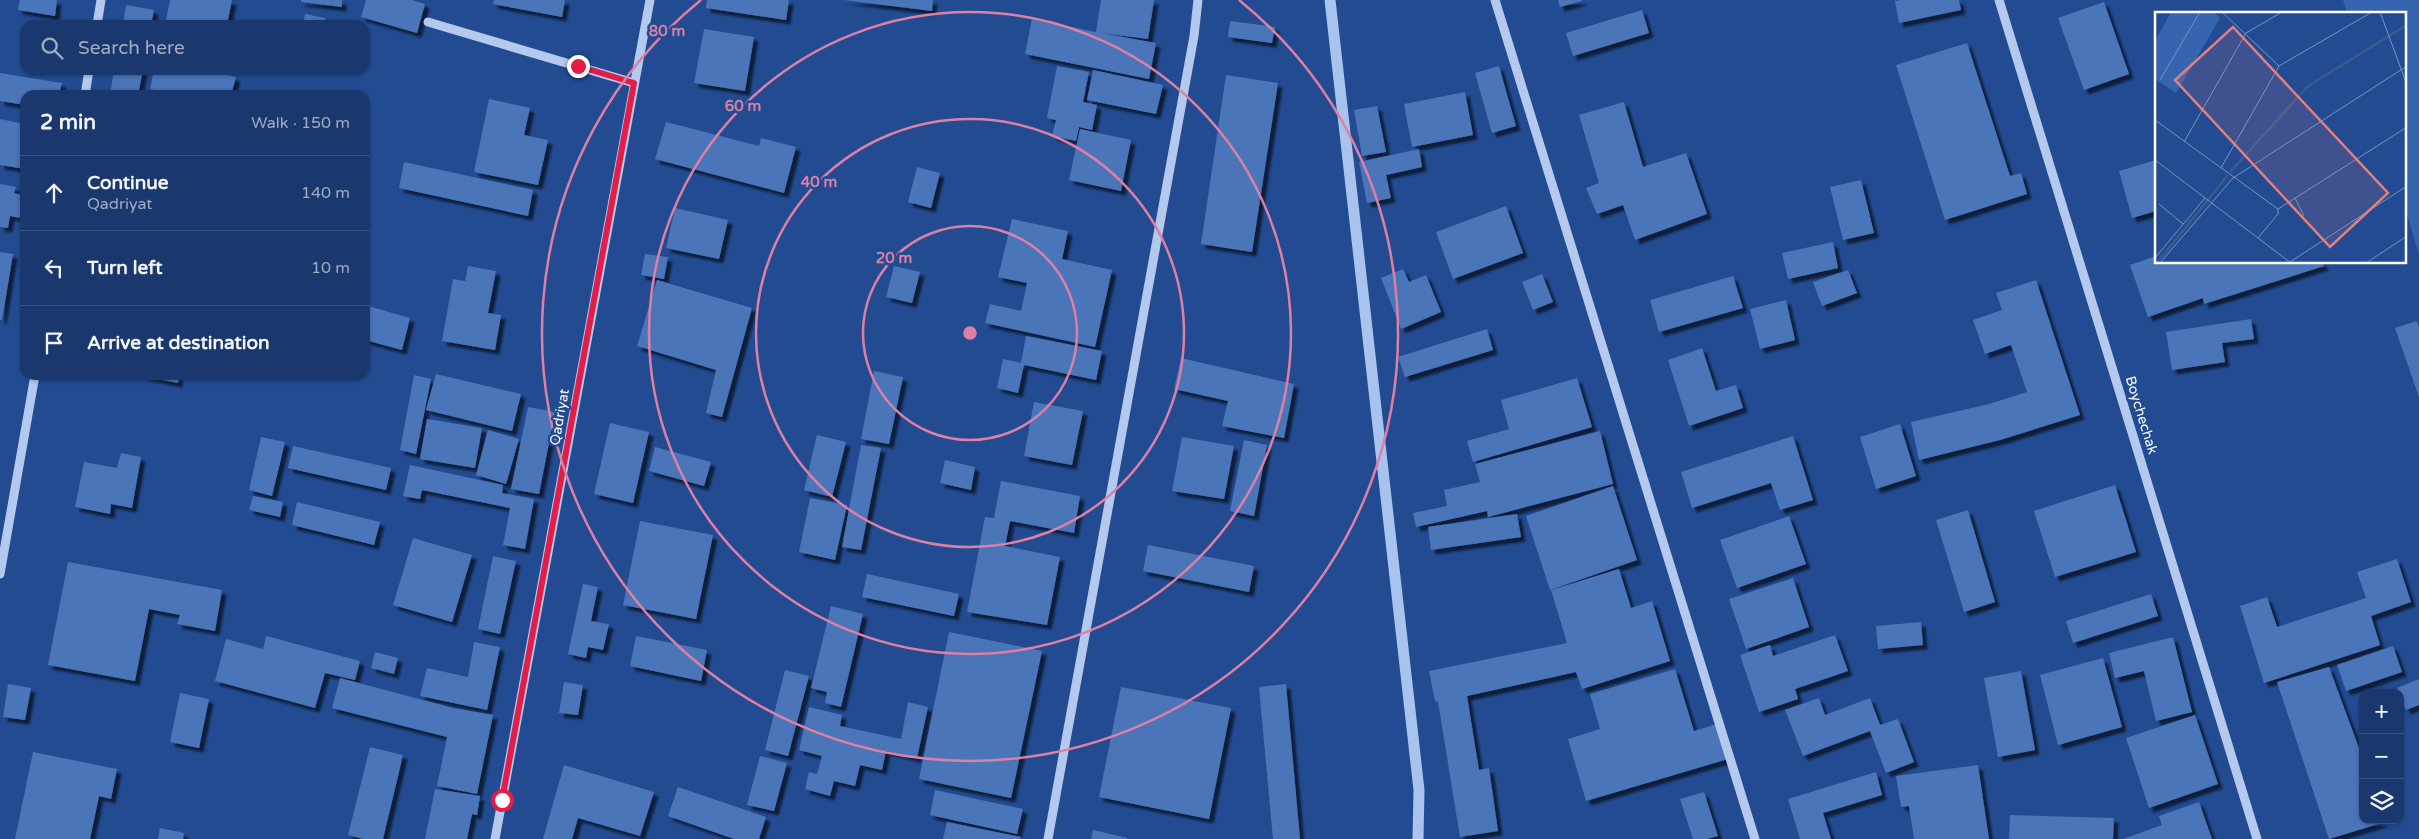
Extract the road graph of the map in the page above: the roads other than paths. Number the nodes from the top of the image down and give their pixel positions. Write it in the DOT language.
graph roads {
  1 [pos="101,0"];
  2 [pos="650,0"];
  3 [pos="1198,0"];
  4 [pos="1495,0"];
  5 [pos="2000,0"];
  6 [pos="98,20"];
  7 [pos="428,22"];
  8 [pos="88,75"];
  9 [pos="634,83"];
  10 [pos="86,90"];
  11 [pos="34,380"];
  12 [pos="0,574"];
  13 [pos="495,839"];
  14 [pos="1048,839"];
  15 [pos="1755,839"];
  16 [pos="2257,839"];
  1 -- 6 [label="street"];
  2 -- 9 [label="street, Qadriyat"];
  3 -- 14 [label="street"];
  4 -- 15 [label="street"];
  5 -- 16 [label="street, Boychechak"];
  7 -- 9 [label="street"];
  8 -- 10 [label="street"];
  9 -- 13 [label="street, Qadriyat"];
  11 -- 12 [label="street"];
}
